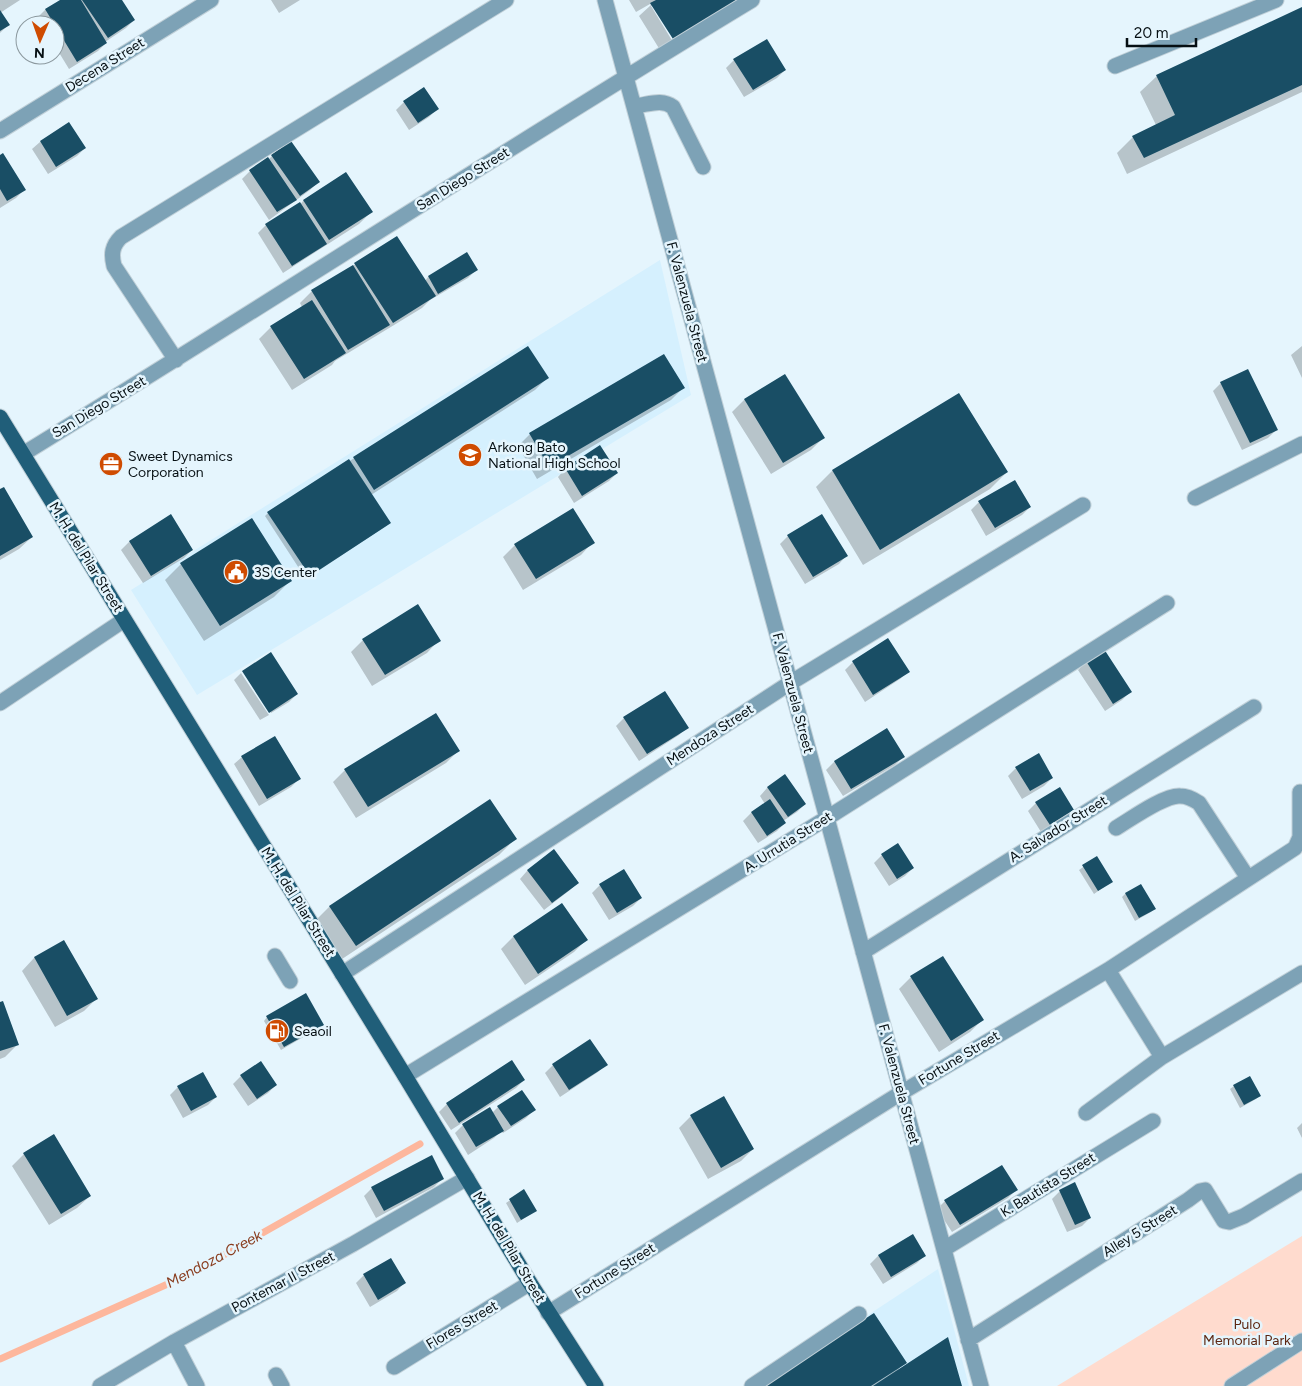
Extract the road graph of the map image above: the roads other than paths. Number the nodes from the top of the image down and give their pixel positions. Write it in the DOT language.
graph roads {
  1 [pos="211,0"];
  2 [pos="506,0"];
  3 [pos="605,0"];
  4 [pos="752,0"];
  5 [pos="1276,0"];
  6 [pos="1115,66"];
  7 [pos="626,76"];
  8 [pos="634,106"];
  9 [pos="0,131"];
  10 [pos="703,167"];
  11 [pos="176,360"];
  12 [pos="0,417"];
  13 [pos="1302,444"];
  14 [pos="23,454"];
  15 [pos="1195,498"];
  16 [pos="1083,505"];
  17 [pos="1167,603"];
  18 [pos="124,620"];
  19 [pos="790,683"];
  20 [pos="0,703"];
  21 [pos="1254,707"];
  22 [pos="1300,792"];
  23 [pos="827,818"];
  24 [pos="1116,828"];
  25 [pos="1248,878"];
  26 [pos="863,952"];
  27 [pos="275,956"];
  28 [pos="1108,970"];
  29 [pos="1302,973"];
  30 [pos="342,974"];
  31 [pos="290,981"];
  32 [pos="1162,1057"];
  33 [pos="405,1076"];
  34 [pos="901,1093"];
  35 [pos="1086,1113"];
  36 [pos="1153,1121"];
  37 [pos="467,1178"];
  38 [pos="1302,1181"];
  39 [pos="944,1250"];
  40 [pos="530,1283"];
  41 [pos="548,1312"];
  42 [pos="859,1314"];
  43 [pos="968,1340"];
  44 [pos="1302,1341"];
  45 [pos="174,1342"];
  46 [pos="394,1367"];
  47 [pos="100,1386"];
  48 [pos="197,1386"];
  49 [pos="596,1386"];
  50 [pos="752,1386"];
  51 [pos="981,1386"];
  52 [pos="1232,1386"];
  1 -- 9 [label="street, Decena Street"];
  2 -- 11 [label="street"];
  3 -- 7 [label="street, F. Valenzuela Street"];
  4 -- 7 [label="street, San Diego Street"];
  5 -- 6 [label="street"];
  7 -- 8 [label="street, F. Valenzuela Street"];
  7 -- 11 [label="street, San Diego Street"];
  8 -- 10 [label="street"];
  8 -- 19 [label="street, F. Valenzuela Street"];
  11 -- 14 [label="street, San Diego Street"];
  12 -- 14 [label="main road, M. H. del Pilar Street"];
  13 -- 15 [label="street"];
  14 -- 18 [label="main road, M. H. del Pilar Street"];
  16 -- 19 [label="street, Mendoza Street"];
  17 -- 23 [label="street, A. Urrutia Street"];
  18 -- 20 [label="street"];
  18 -- 30 [label="main road, M. H. del Pilar Street"];
  19 -- 23 [label="street, F. Valenzuela Street"];
  19 -- 30 [label="street, Mendoza Street"];
  21 -- 26 [label="street, A. Salvador Street"];
  22 -- 25 [label="street, Fortune Street"];
  23 -- 26 [label="street, F. Valenzuela Street"];
  23 -- 33 [label="street, A. Urrutia Street"];
  24 -- 25 [label="street"];
  25 -- 28 [label="street, Fortune Street"];
  26 -- 34 [label="street, F. Valenzuela Street"];
  27 -- 31 [label="street"];
  28 -- 32 [label="street"];
  28 -- 34 [label="street, Fortune Street"];
  29 -- 32 [label="street"];
  30 -- 33 [label="main road, M. H. del Pilar Street"];
  32 -- 35 [label="street"];
  33 -- 37 [label="main road, M. H. del Pilar Street"];
  34 -- 39 [label="street, F. Valenzuela Street"];
  34 -- 41 [label="street, Fortune Street"];
  36 -- 39 [label="street, K. Bautista Street"];
  37 -- 40 [label="main road, M. H. del Pilar Street"];
  37 -- 45 [label="street, Pontemar II Street"];
  38 -- 43 [label="street, Alley 5 Street"];
  39 -- 43 [label="street, F. Valenzuela Street"];
  40 -- 41 [label="main road, M. H. del Pilar Street"];
  40 -- 46 [label="street, Flores Street"];
  41 -- 49 [label="main road, M. H. del Pilar Street"];
  42 -- 50 [label="street"];
  43 -- 51 [label="street, F. Valenzuela Street"];
  44 -- 52 [label="street"];
  45 -- 47 [label="street, Pontemar II Street"];
  45 -- 48 [label="street"];
}
